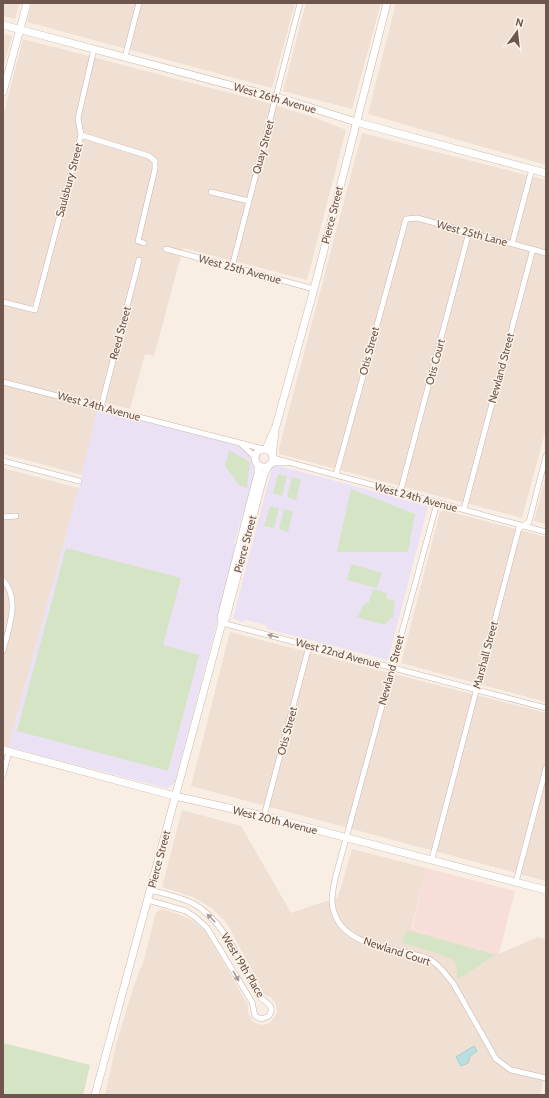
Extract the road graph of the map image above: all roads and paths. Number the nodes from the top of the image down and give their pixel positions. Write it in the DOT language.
graph roads {
  1 [pos="27,3"];
  2 [pos="139,3"];
  3 [pos="300,3"];
  4 [pos="387,3"];
  5 [pos="3,25"];
  6 [pos="20,29"];
  7 [pos="94,49"];
  8 [pos="125,57"];
  9 [pos="3,92"];
  10 [pos="276,97"];
  11 [pos="356,122"];
  12 [pos="81,135"];
  13 [pos="532,169"];
  14 [pos="546,173"];
  15 [pos="211,192"];
  16 [pos="249,201"];
  17 [pos="403,226"];
  18 [pos="469,232"];
  19 [pos="144,243"];
  20 [pos="512,244"];
  21 [pos="166,249"];
  22 [pos="533,249"];
  23 [pos="546,253"];
  24 [pos="139,260"];
  25 [pos="232,267"];
  26 [pos="314,288"];
  27 [pos="3,302"];
  28 [pos="3,382"];
  29 [pos="101,406"];
  30 [pos="276,426"];
  31 [pos="242,444"];
  32 [pos="265,449"];
  33 [pos="546,456"];
  34 [pos="255,457"];
  35 [pos="271,460"];
  36 [pos="3,461"];
  37 [pos="258,465"];
  38 [pos="336,476"];
  39 [pos="79,481"];
  40 [pos="400,492"];
  41 [pos="437,503"];
  42 [pos="464,509"];
  43 [pos="16,516"];
  44 [pos="3,517"];
  45 [pos="522,525"];
  46 [pos="546,532"];
  47 [pos="3,580"];
  48 [pos="222,623"];
  49 [pos="309,646"];
  50 [pos="3,651"];
  51 [pos="392,668"];
  52 [pos="476,690"];
  53 [pos="546,708"];
  54 [pos="6,751"];
  55 [pos="546,768"];
  56 [pos="3,775"];
  57 [pos="175,796"];
  58 [pos="264,816"];
  59 [pos="347,838"];
  60 [pos="432,859"];
  61 [pos="516,882"];
  62 [pos="150,890"];
  63 [pos="546,890"];
  64 [pos="148,900"];
  65 [pos="546,1078"];
  66 [pos="94,1095"];
  1 -- 6 [label="street"];
  2 -- 8 [label="street"];
  3 -- 10 [label="street, Quay Street"];
  4 -- 11 [label="street, Pierce Street"];
  5 -- 6 [label="street, West 26th Avenue"];
  6 -- 7 [label="street, West 26th Avenue"];
  6 -- 9 [label="street"];
  7 -- 8 [label="street, West 26th Avenue"];
  7 -- 12 [label="street, Saulsbury Street"];
  8 -- 10 [label="street, West 26th Avenue"];
  10 -- 11 [label="street, West 26th Avenue"];
  10 -- 16 [label="street, Quay Street"];
  11 -- 13 [label="street, West 26th Avenue"];
  11 -- 26 [label="street, Pierce Street"];
  12 -- 19 [label="street"];
  12 -- 27 [label="street, Saulsbury Street"];
  13 -- 14 [label="street, West 26th Avenue"];
  13 -- 20 [label="street"];
  15 -- 16 [label="street"];
  16 -- 25 [label="street, Quay Street"];
  17 -- 18 [label="street, West 25th Lane"];
  17 -- 38 [label="street, Otis Street"];
  18 -- 20 [label="street, West 25th Lane"];
  18 -- 40 [label="street, Otis Court"];
  20 -- 22 [label="street, West 25th Lane"];
  21 -- 25 [label="street, West 25th Avenue"];
  22 -- 23 [label="street, West 25th Lane"];
  22 -- 42 [label="street, Newland Street"];
  24 -- 29 [label="street, Reed Street"];
  25 -- 26 [label="street, West 25th Avenue"];
  26 -- 30 [label="street, Pierce Street"];
  28 -- 29 [label="street, West 24th Avenue"];
  29 -- 31 [label="street, West 24th Avenue"];
  30 -- 32 [label="street, Pierce Street"];
  30 -- 35 [label="street, Pierce Street"];
  31 -- 32 [label="street, West 24th Avenue"];
  31 -- 34 [label="street, West 24th Avenue"];
  32 -- 34 [label="street"];
  32 -- 35 [label="street"];
  33 -- 45 [label="street, Marshall Street"];
  34 -- 37 [label="street"];
  35 -- 37 [label="street"];
  35 -- 38 [label="street, West 24th Avenue"];
  35 -- 48 [label="street, Pierce Street"];
  36 -- 39 [label="street"];
  37 -- 48 [label="street, Pierce Street"];
  38 -- 40 [label="street, West 24th Avenue"];
  40 -- 41 [label="street, West 24th Avenue"];
  41 -- 42 [label="street, West 24th Avenue"];
  41 -- 51 [label="street, Newland Street"];
  42 -- 45 [label="street, West 24th Avenue"];
  43 -- 44 [label="street"];
  45 -- 46 [label="street, West 24th Avenue"];
  45 -- 52 [label="street, Marshall Street"];
  47 -- 50 [label="street"];
  49 -- 48 [label="street, West 22nd Avenue, one-way"];
  48 -- 57 [label="street, Pierce Street"];
  49 -- 51 [label="street, West 22nd Avenue"];
  49 -- 58 [label="street, Otis Street"];
  51 -- 52 [label="street, West 22nd Avenue"];
  51 -- 59 [label="street, Newland Street"];
  52 -- 53 [label="street, West 22nd Avenue"];
  52 -- 60 [label="street, Marshall Street"];
  54 -- 56 [label="street"];
  54 -- 57 [label="street, West 20th Avenue"];
  55 -- 61 [label="street"];
  57 -- 58 [label="street, West 20th Avenue"];
  57 -- 62 [label="street, Pierce Street"];
  58 -- 59 [label="street, West 20th Avenue"];
  59 -- 60 [label="street, West 20th Avenue"];
  59 -- 65 [label="street, Newland Court"];
  60 -- 61 [label="street, West 20th Avenue"];
  61 -- 63 [label="street, West 20th Avenue"];
  62 -- 64 [label="street, Pierce Street"];
  64 -- 62 [label="street, West 19th Place, one-way"];
  64 -- 66 [label="street, Pierce Street"];
}
